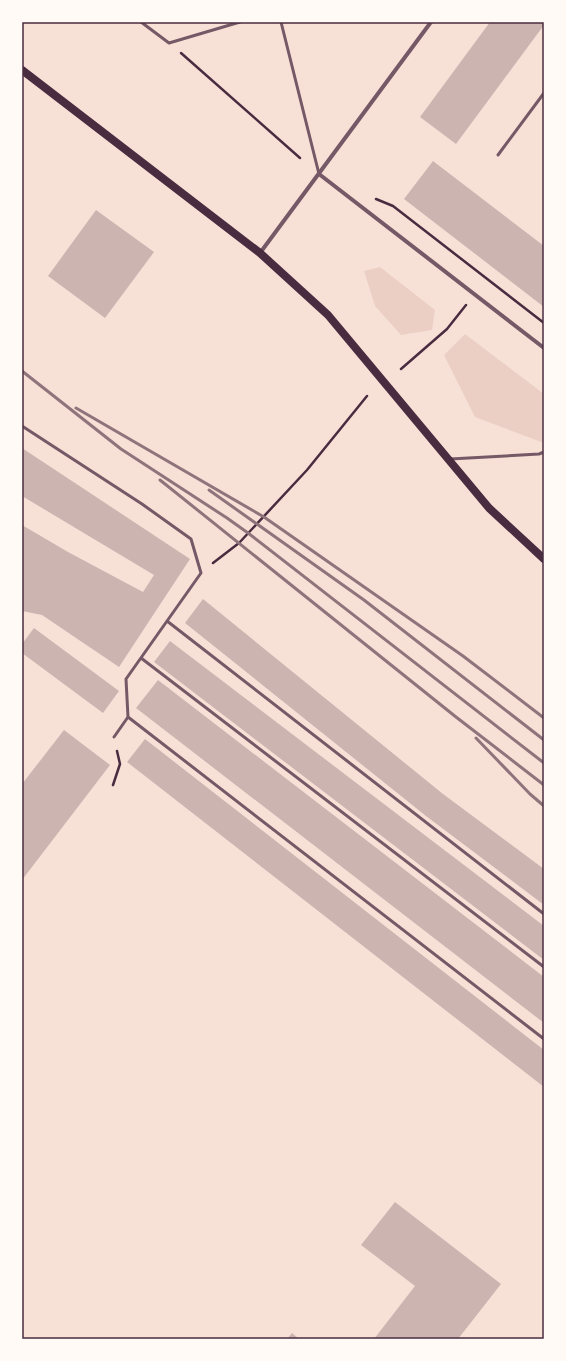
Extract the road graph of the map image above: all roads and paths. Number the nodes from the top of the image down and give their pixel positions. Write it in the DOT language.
graph roads {
  1 [pos="141,22"];
  2 [pos="240,22"];
  3 [pos="281,22"];
  4 [pos="431,22"];
  5 [pos="169,43"];
  6 [pos="22,70"];
  7 [pos="544,93"];
  8 [pos="498,155"];
  9 [pos="319,174"];
  10 [pos="372,197"];
  11 [pos="260,253"];
  12 [pos="486,279"];
  13 [pos="474,294"];
  14 [pos="544,324"];
  15 [pos="544,348"];
  16 [pos="401,368"];
  17 [pos="367,396"];
  18 [pos="22,426"];
  19 [pos="544,452"];
  20 [pos="448,459"];
  21 [pos="544,559"];
  22 [pos="201,573"];
  23 [pos="167,621"];
  24 [pos="140,658"];
  25 [pos="128,717"];
  26 [pos="114,736"];
  27 [pos="113,785"];
  28 [pos="544,914"];
  29 [pos="544,966"];
  30 [pos="544,1040"];
  1 -- 5 [label="lane"];
  2 -- 5 [label="lane"];
  3 -- 9 [label="lane"];
  4 -- 9 [label="street"];
  5 -- 9 [label="path"];
  6 -- 11 [label="main road"];
  7 -- 8 [label="lane"];
  9 -- 11 [label="street"];
  9 -- 13 [label="street"];
  10 -- 12 [label="path"];
  11 -- 20 [label="main road"];
  12 -- 13 [label="path"];
  12 -- 14 [label="path"];
  13 -- 15 [label="street"];
  13 -- 16 [label="path"];
  17 -- 22 [label="path"];
  18 -- 22 [label="lane"];
  19 -- 20 [label="lane"];
  20 -- 21 [label="main road"];
  22 -- 23 [label="lane"];
  23 -- 24 [label="lane"];
  23 -- 28 [label="lane"];
  24 -- 25 [label="lane"];
  24 -- 29 [label="lane"];
  25 -- 26 [label="lane"];
  25 -- 30 [label="lane"];
  26 -- 27 [label="path"];
}
